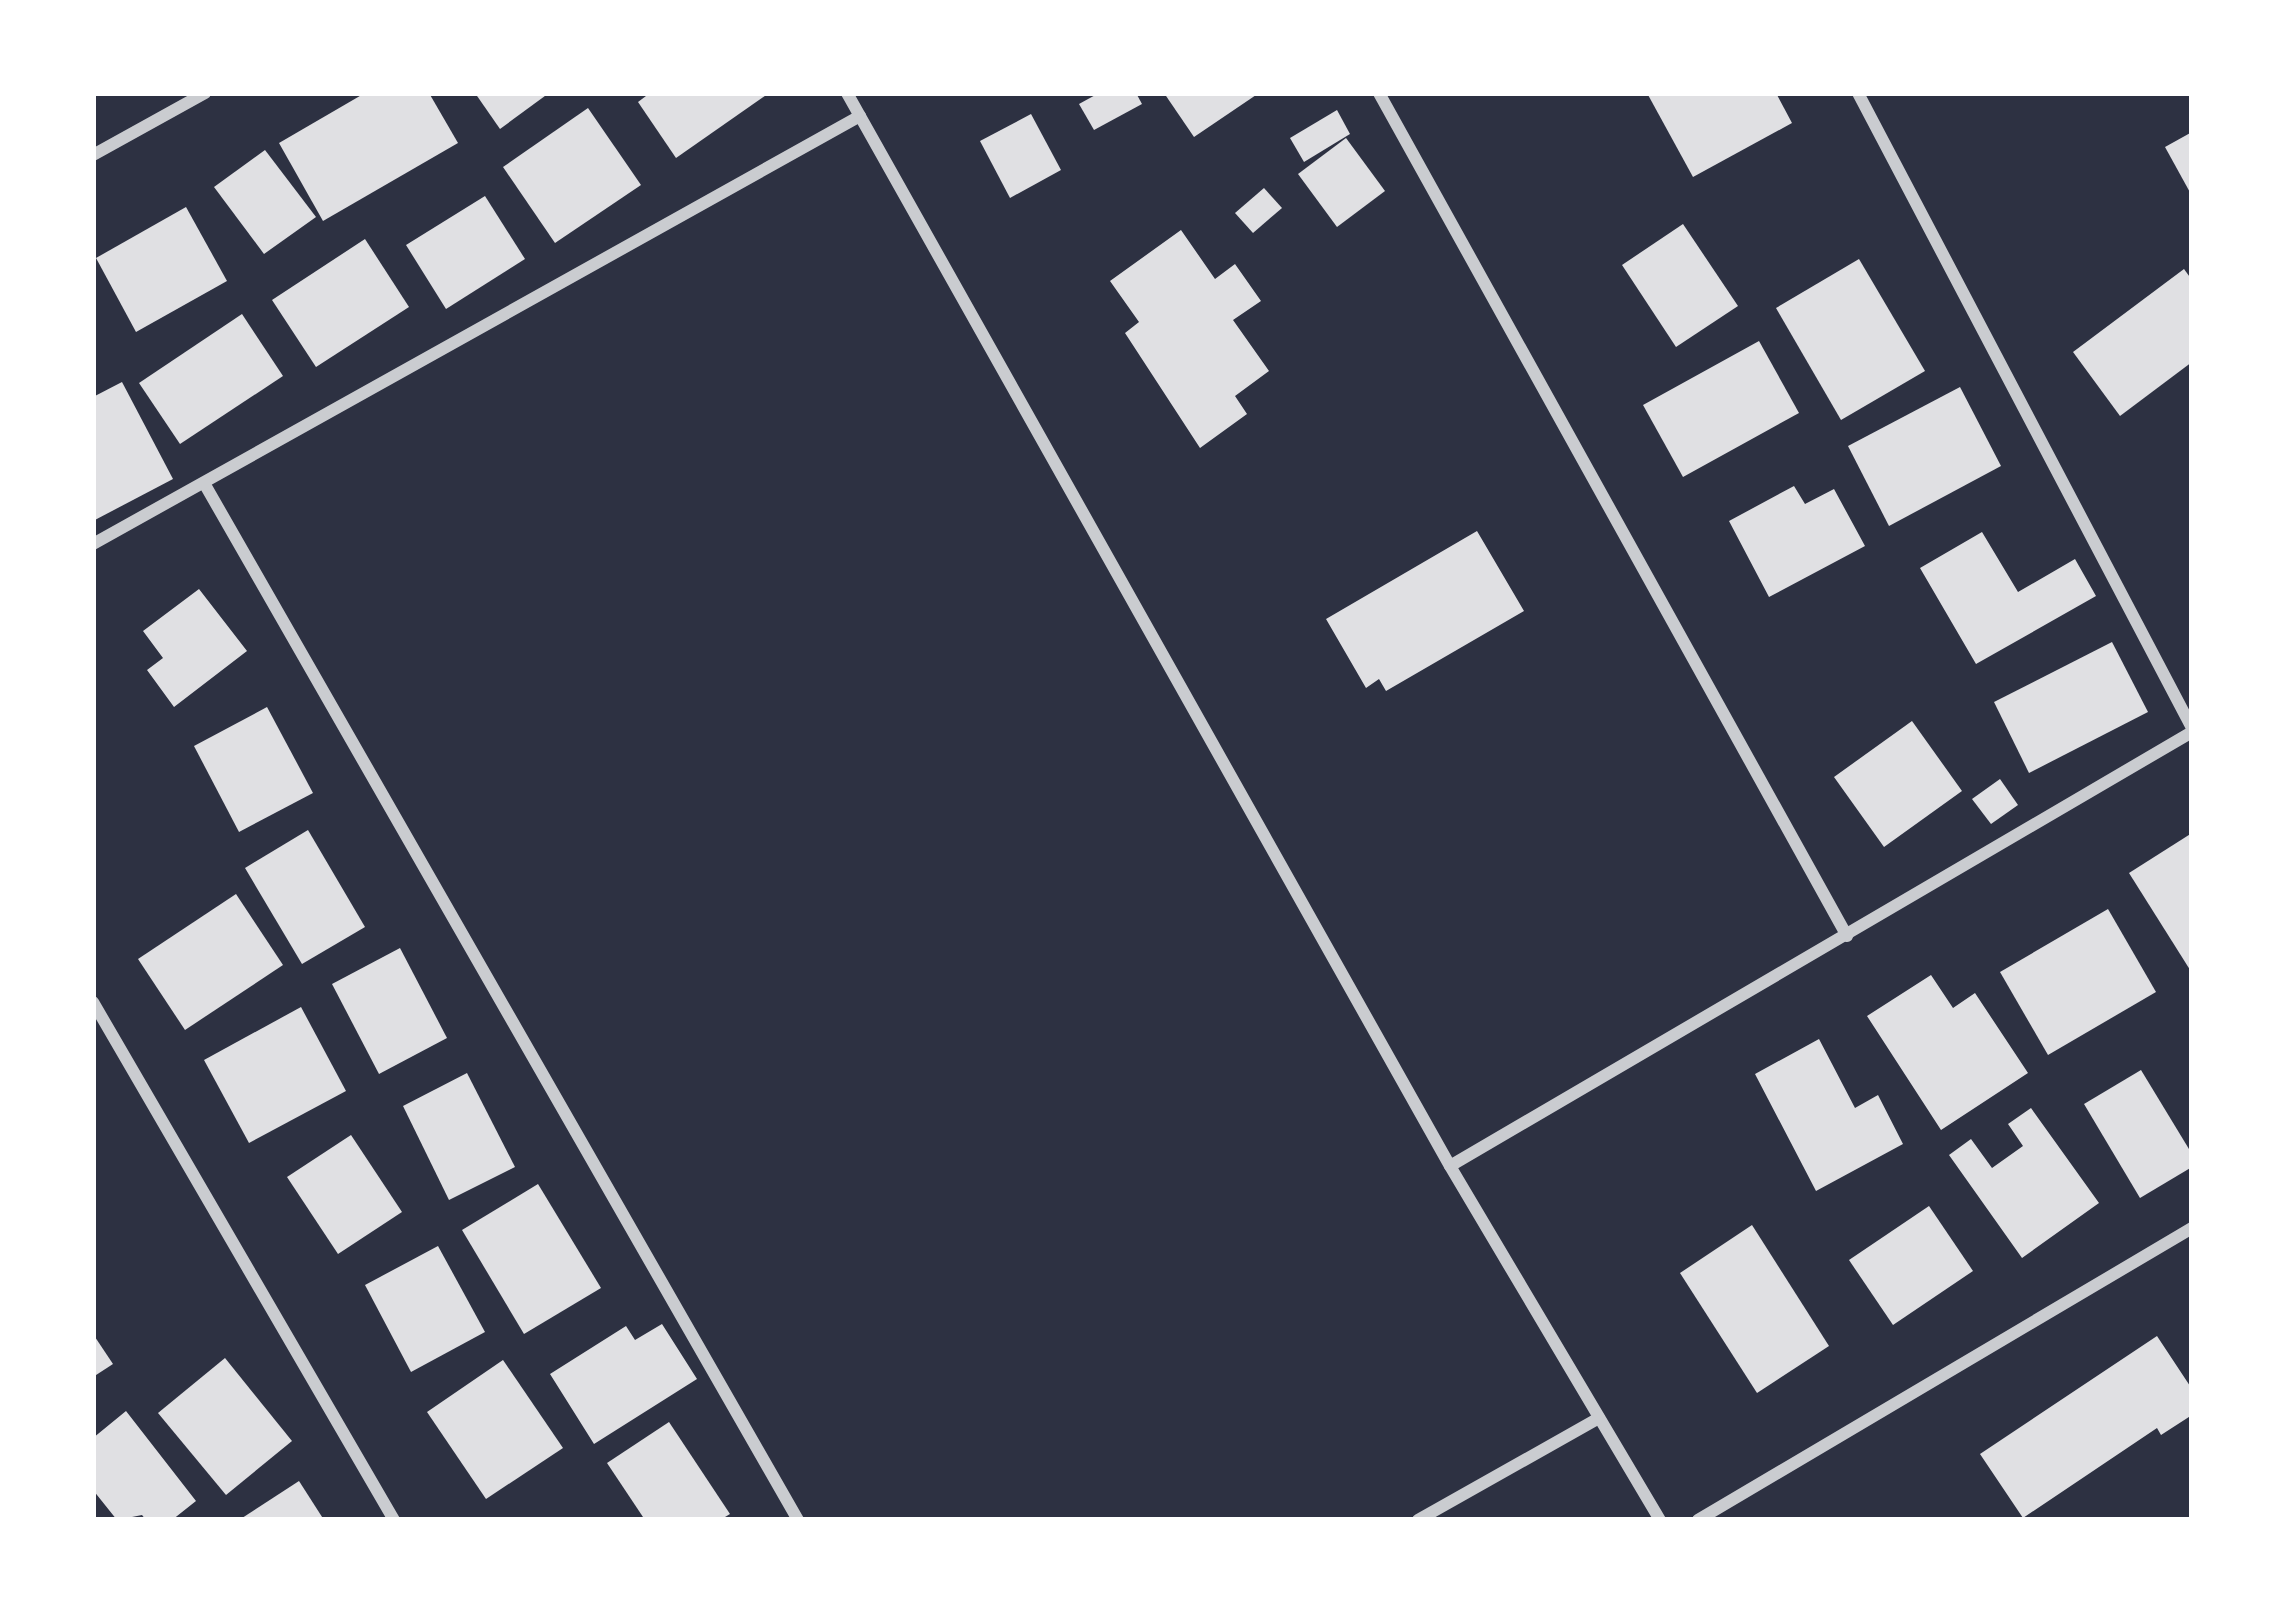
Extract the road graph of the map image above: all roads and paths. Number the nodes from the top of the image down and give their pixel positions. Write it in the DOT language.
graph roads {
  1 [pos="206,93"];
  2 [pos="847,93"];
  3 [pos="1379,93"];
  4 [pos="1858,93"];
  5 [pos="860,116"];
  6 [pos="93,155"];
  7 [pos="204,483"];
  8 [pos="93,544"];
  9 [pos="2192,730"];
  10 [pos="1846,936"];
  11 [pos="93,1002"];
  12 [pos="1450,1166"];
  13 [pos="2192,1228"];
  14 [pos="1599,1418"];
  15 [pos="394,1520"];
  16 [pos="798,1520"];
  17 [pos="1418,1520"];
  18 [pos="1660,1520"];
  19 [pos="1698,1520"];
  1 -- 6 [label="street"];
  2 -- 5 [label="street"];
  3 -- 10 [label="street"];
  4 -- 9 [label="street"];
  5 -- 7 [label="street"];
  5 -- 12 [label="street"];
  7 -- 8 [label="street"];
  7 -- 16 [label="street"];
  9 -- 10 [label="street"];
  10 -- 12 [label="street"];
  11 -- 15 [label="street"];
  12 -- 14 [label="street"];
  13 -- 19 [label="street"];
  14 -- 17 [label="street"];
  14 -- 18 [label="street"];
}
